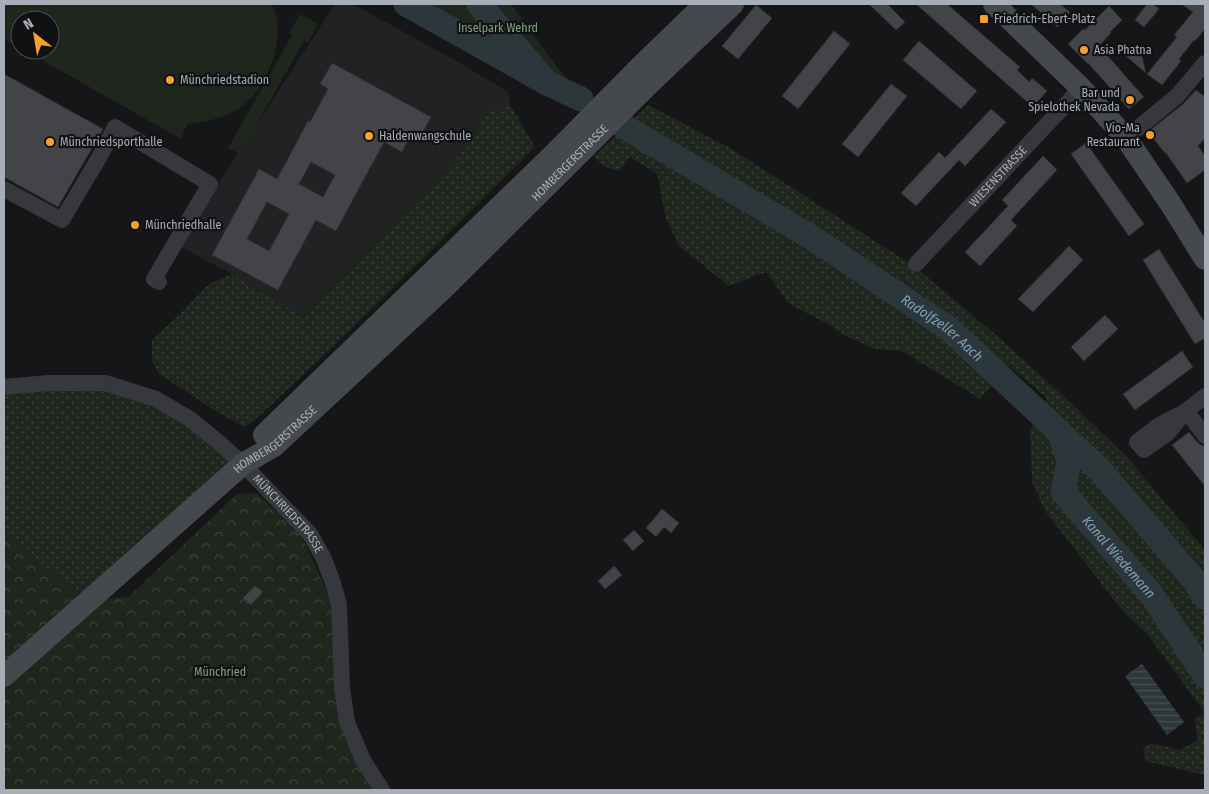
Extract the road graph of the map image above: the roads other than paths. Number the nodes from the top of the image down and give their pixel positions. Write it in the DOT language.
graph roads {
  1 [pos="705,4"];
  2 [pos="733,4"];
  3 [pos="994,4"];
  4 [pos="1205,63"];
  5 [pos="640,80"];
  6 [pos="1081,88"];
  7 [pos="1126,138"];
  8 [pos="4,189"];
  9 [pos="1205,259"];
  10 [pos="916,264"];
  11 [pos="159,282"];
  12 [pos="4,387"];
  13 [pos="1205,396"];
  14 [pos="1205,436"];
  15 [pos="243,464"];
  16 [pos="4,676"];
  17 [pos="382,790"];
  1 -- 5 [label="main road, HOMBERGERSTRASSE"];
  2 -- 5 [label="main road, HOMBERGERSTRASSE"];
  3 -- 6 [label="main road"];
  4 -- 7 [label="street"];
  5 -- 15 [label="main road, HOMBERGERSTRASSE"];
  6 -- 7 [label="main road"];
  6 -- 10 [label="street, WIESENSTRASSE"];
  7 -- 9 [label="main road"];
  8 -- 11 [label="street"];
  12 -- 15 [label="street, MÜNCHRIEDSTRASSE"];
  13 -- 14 [label="street"];
  15 -- 16 [label="main road, HOMBERGERSTRASSE"];
  15 -- 17 [label="street, MÜNCHRIEDSTRASSE"];
}
